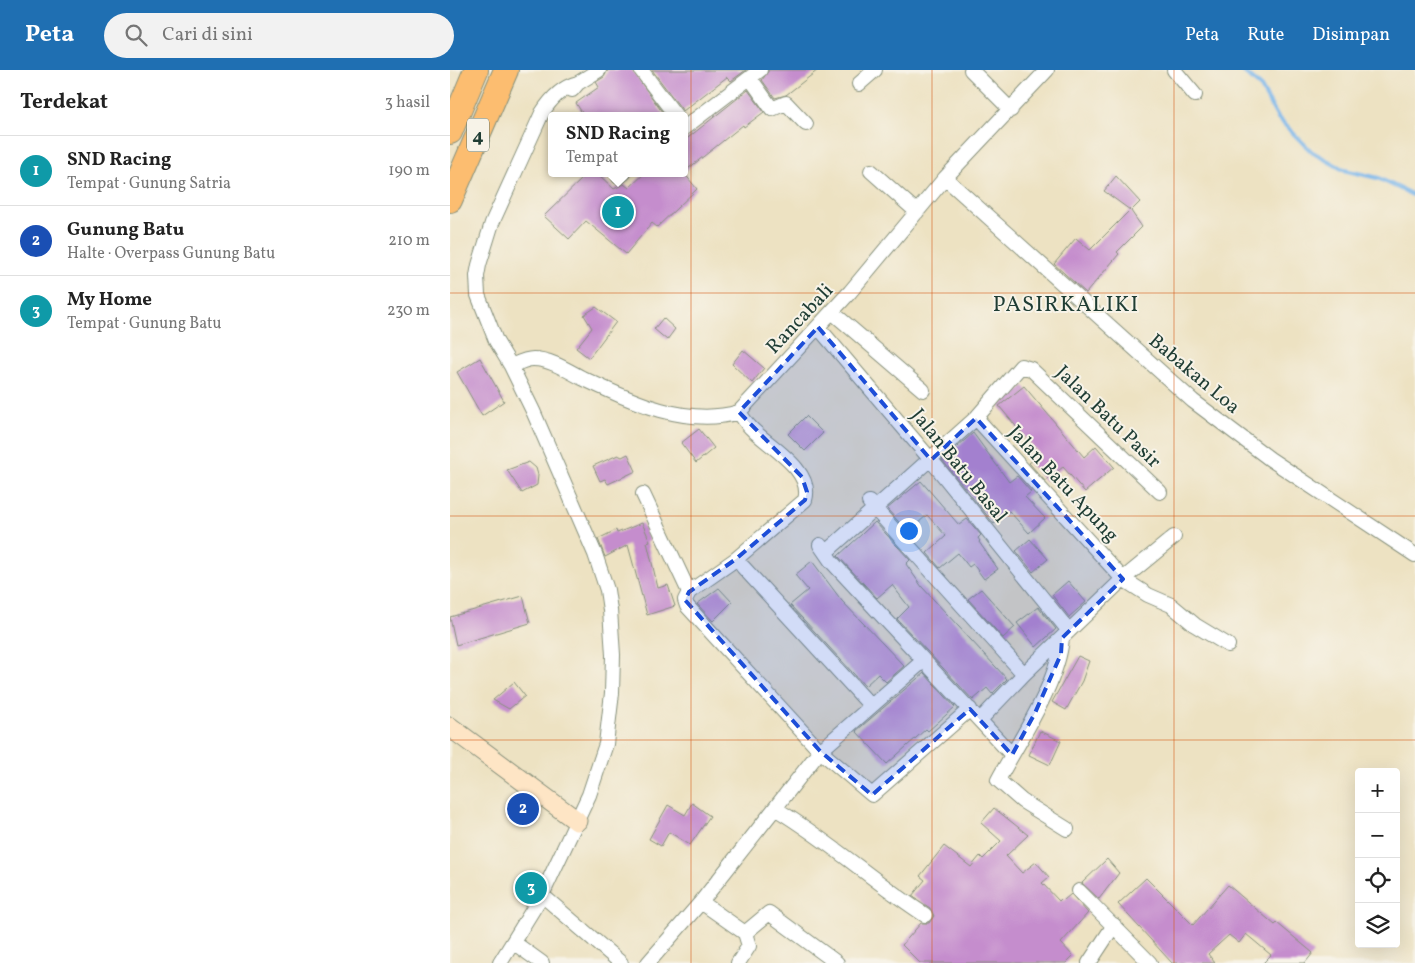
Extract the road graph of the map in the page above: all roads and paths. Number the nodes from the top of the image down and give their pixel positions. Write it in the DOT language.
graph roads {
  1 [pos="476,70"];
  2 [pos="506,70"];
  3 [pos="599,70"];
  4 [pos="641,70"];
  5 [pos="876,70"];
  6 [pos="971,70"];
  7 [pos="1047,70"];
  8 [pos="1174,70"];
  9 [pos="755,74"];
  10 [pos="858,84"];
  11 [pos="1195,95"];
  12 [pos="1011,110"];
  13 [pos="673,112"];
  14 [pos="688,124"];
  15 [pos="806,124"];
  16 [pos="450,132"];
  17 [pos="871,171"];
  18 [pos="946,178"];
  19 [pos="450,200"];
  20 [pos="917,212"];
  21 [pos="832,312"];
  22 [pos="818,327"];
  23 [pos="511,366"];
  24 [pos="923,390"];
  25 [pos="739,412"];
  26 [pos="976,418"];
  27 [pos="928,456"];
  28 [pos="1160,492"];
  29 [pos="643,494"];
  30 [pos="872,505"];
  31 [pos="1174,537"];
  32 [pos="1415,555"];
  33 [pos="743,567"];
  34 [pos="1122,577"];
  35 [pos="689,592"];
  36 [pos="1065,635"];
  37 [pos="1228,645"];
  38 [pos="923,661"];
  39 [pos="1024,674"];
  40 [pos="870,705"];
  41 [pos="970,709"];
  42 [pos="980,720"];
  43 [pos="450,728"];
  44 [pos="820,751"];
  45 [pos="1012,755"];
  46 [pos="776,809"];
  47 [pos="577,822"];
  48 [pos="1067,829"];
  49 [pos="1079,891"];
  50 [pos="542,894"];
  51 [pos="701,902"];
  52 [pos="925,915"];
  53 [pos="1114,925"];
  54 [pos="746,933"];
  55 [pos="513,942"];
  56 [pos="500,963"];
  57 [pos="542,963"];
  58 [pos="621,963"];
  59 [pos="648,963"];
  60 [pos="738,963"];
  61 [pos="836,963"];
  62 [pos="1089,963"];
  63 [pos="1150,963"];
  1 -- 16 [label="highway, 4"];
  2 -- 19 [label="highway, 4"];
  3 -- 23 [label="street"];
  4 -- 13 [label="street"];
  5 -- 10 [label="street"];
  6 -- 12 [label="street"];
  7 -- 12 [label="street, Rancabali"];
  8 -- 11 [label="street"];
  9 -- 14 [label="street"];
  9 -- 15 [label="street"];
  12 -- 18 [label="street, Rancabali"];
  17 -- 20 [label="street"];
  18 -- 20 [label="street, Rancabali"];
  18 -- 32 [label="street, Babakan Loa"];
  20 -- 21 [label="street, Rancabali"];
  21 -- 22 [label="street, Rancabali"];
  21 -- 24 [label="street"];
  22 -- 25 [label="street, Rancabali"];
  22 -- 27 [label="street, Jalan Batu Basal"];
  23 -- 25 [label="street"];
  23 -- 47 [label="street"];
  25 -- 35 [label="street"];
  26 -- 27 [label="street"];
  26 -- 28 [label="street, Jalan Batu Pasir"];
  26 -- 34 [label="street, Jalan Batu Apung"];
  27 -- 30 [label="street"];
  27 -- 36 [label="street, Jalan Batu Basal"];
  29 -- 35 [label="street"];
  30 -- 38 [label="street"];
  30 -- 39 [label="street"];
  31 -- 34 [label="street"];
  33 -- 40 [label="street"];
  34 -- 36 [label="street"];
  34 -- 37 [label="street, Jalan Batu Apung"];
  35 -- 44 [label="street"];
  36 -- 39 [label="street"];
  36 -- 45 [label="street"];
  38 -- 40 [label="street"];
  38 -- 41 [label="street"];
  39 -- 42 [label="street"];
  40 -- 44 [label="street"];
  41 -- 42 [label="street"];
  41 -- 44 [label="street"];
  42 -- 45 [label="street"];
  43 -- 47 [label="street"];
  44 -- 46 [label="street"];
  45 -- 48 [label="street"];
  46 -- 51 [label="street"];
  46 -- 52 [label="street"];
  47 -- 50 [label="street"];
  49 -- 53 [label="street"];
  50 -- 55 [label="street"];
  50 -- 58 [label="street"];
  51 -- 54 [label="street"];
  51 -- 59 [label="street"];
  53 -- 62 [label="street"];
  53 -- 63 [label="street"];
  54 -- 60 [label="street"];
  54 -- 61 [label="street"];
  55 -- 56 [label="street"];
  55 -- 57 [label="street"];
}
